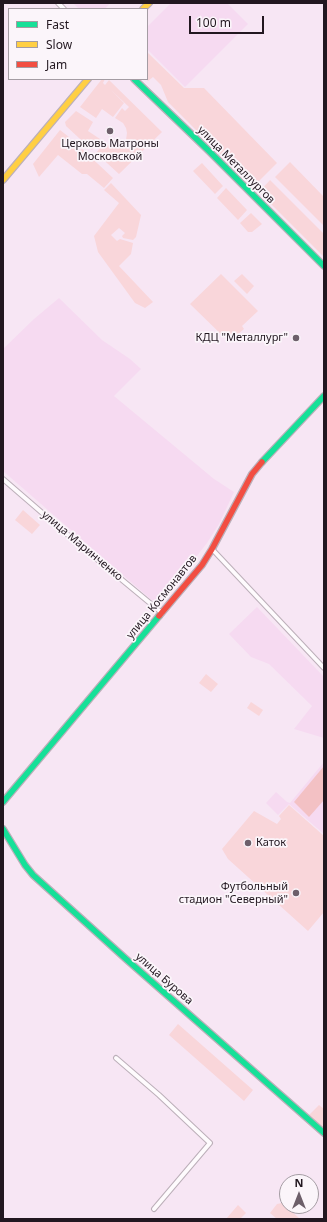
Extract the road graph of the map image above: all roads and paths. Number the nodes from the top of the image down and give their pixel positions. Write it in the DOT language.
graph roads {
  1 [pos="87,80"];
  2 [pos="135,80"];
  3 [pos="3,180"];
  4 [pos="324,266"];
  5 [pos="324,396"];
  6 [pos="3,479"];
  7 [pos="212,549"];
  8 [pos="162,613"];
  9 [pos="324,668"];
  10 [pos="3,802"];
  11 [pos="3,829"];
  12 [pos="116,1058"];
  13 [pos="324,1133"];
  14 [pos="154,1209"];
  1 -- 3 [label="main road"];
  2 -- 4 [label="main road, улица Металлургов"];
  5 -- 7 [label="main road, улица Космонавтов"];
  6 -- 8 [label="street, улица Маринченко"];
  7 -- 8 [label="main road, улица Космонавтов"];
  7 -- 9 [label="street"];
  8 -- 10 [label="main road, улица Космонавтов"];
  11 -- 13 [label="main road, улица Бурова"];
  12 -- 14 [label="street"];
}
